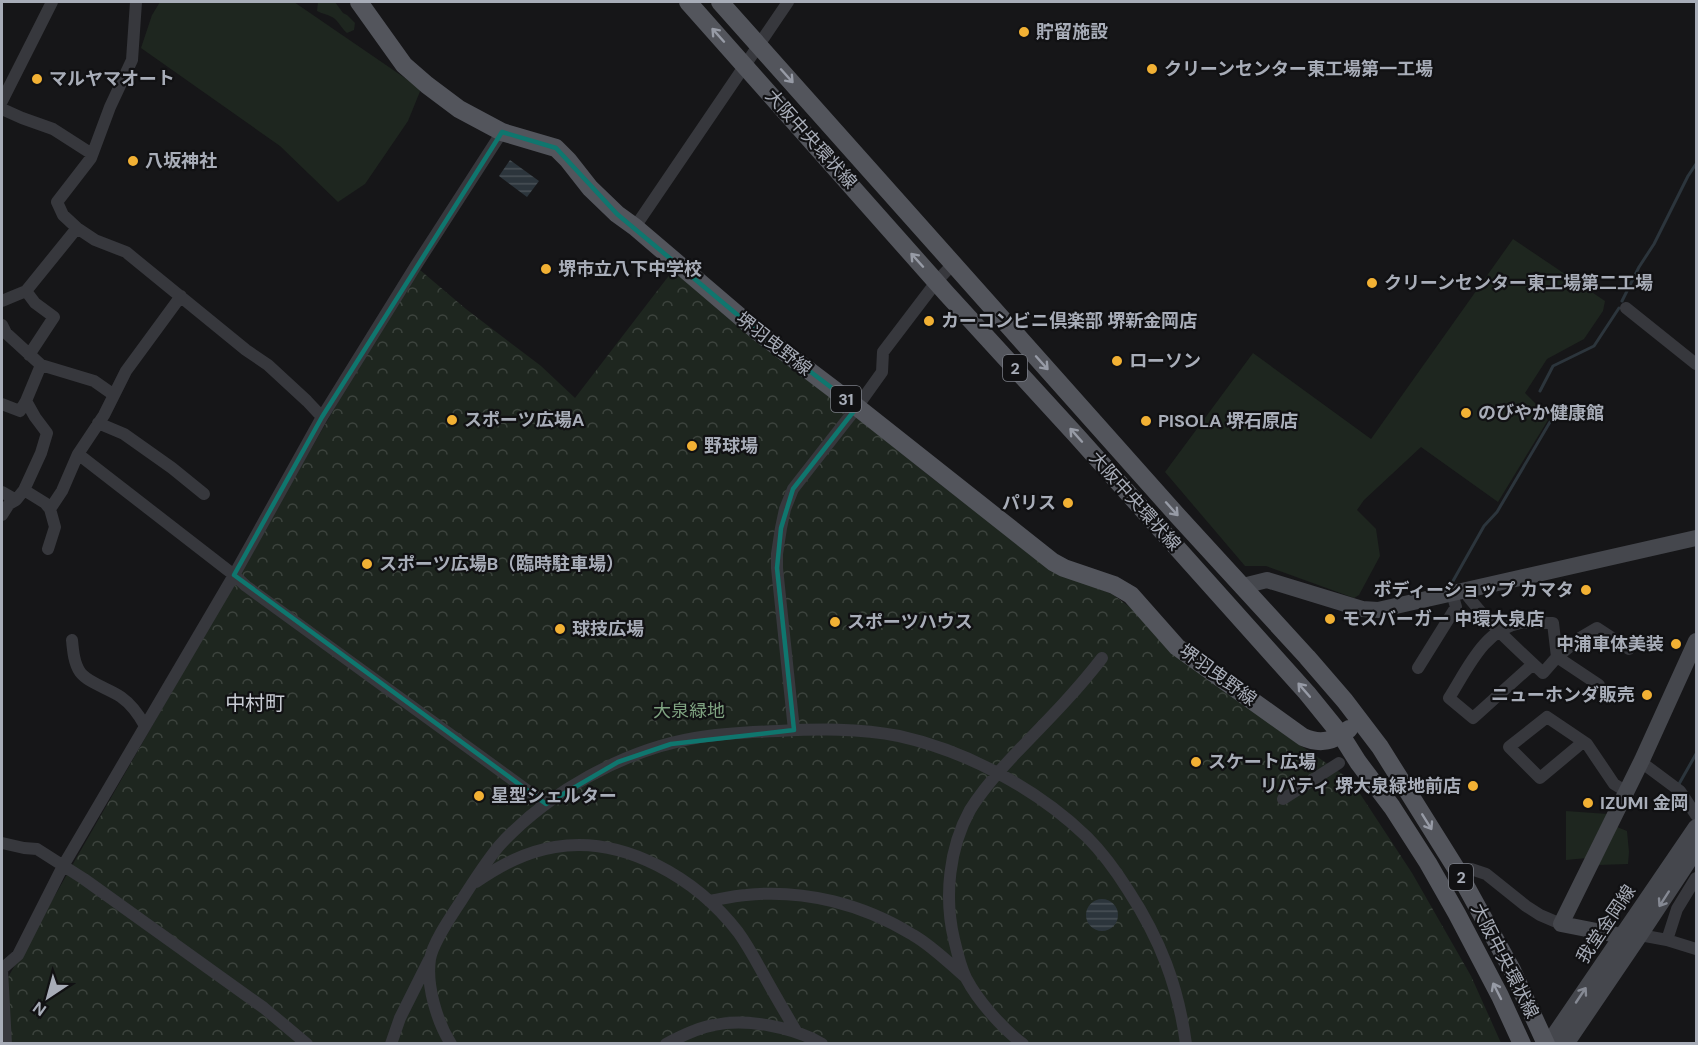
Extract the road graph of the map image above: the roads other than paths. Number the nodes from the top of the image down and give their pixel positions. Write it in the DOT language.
graph roads {
  1 [pos="52,2"];
  2 [pos="136,2"];
  3 [pos="359,2"];
  4 [pos="688,2"];
  5 [pos="720,2"];
  6 [pos="788,2"];
  7 [pos="759,45"];
  8 [pos="745,65"];
  9 [pos="2,101"];
  10 [pos="2,109"];
  11 [pos="502,132"];
  12 [pos="92,154"];
  13 [pos="635,227"];
  14 [pos="77,228"];
  15 [pos="953,264"];
  16 [pos="937,281"];
  17 [pos="26,291"];
  18 [pos="181,296"];
  19 [pos="2,301"];
  20 [pos="1626,308"];
  21 [pos="2,324"];
  22 [pos="29,355"];
  23 [pos="1696,364"];
  24 [pos="41,365"];
  25 [pos="114,396"];
  26 [pos="26,401"];
  27 [pos="2,404"];
  28 [pos="857,407"];
  29 [pos="322,417"];
  30 [pos="99,423"];
  31 [pos="78,454"];
  32 [pos="2,492"];
  33 [pos="200,494"];
  34 [pos="20,495"];
  35 [pos="50,509"];
  36 [pos="2,515"];
  37 [pos="1696,538"];
  38 [pos="48,549"];
  39 [pos="234,575"];
  40 [pos="1243,586"];
  41 [pos="1458,592"];
  42 [pos="1498,631"];
  43 [pos="72,640"];
  44 [pos="1696,641"];
  45 [pos="1629,649"];
  46 [pos="1557,657"];
  47 [pos="1102,658"];
  48 [pos="1533,664"];
  49 [pos="1418,668"];
  50 [pos="1599,685"];
  51 [pos="1360,721"];
  52 [pos="145,726"];
  53 [pos="794,730"];
  54 [pos="1341,735"];
  55 [pos="1583,742"];
  56 [pos="1641,762"];
  57 [pos="1339,763"];
  58 [pos="998,772"];
  59 [pos="1627,792"];
  60 [pos="1283,799"];
  61 [pos="546,804"];
  62 [pos="1696,814"];
  63 [pos="1696,828"];
  64 [pos="2,843"];
  65 [pos="1696,850"];
  66 [pos="63,866"];
  67 [pos="1457,870"];
  68 [pos="1696,878"];
  69 [pos="470,886"];
  70 [pos="709,901"];
  71 [pos="1561,924"];
  72 [pos="1640,935"];
  73 [pos="1622,936"];
  74 [pos="1667,940"];
  75 [pos="1696,949"];
  76 [pos="430,957"];
  77 [pos="2,959"];
  78 [pos="2,969"];
  79 [pos="966,978"];
  80 [pos="796,1031"];
  81 [pos="6,1044"];
  82 [pos="307,1044"];
  83 [pos="391,1044"];
  84 [pos="451,1044"];
  85 [pos="666,1044"];
  86 [pos="822,1044"];
  87 [pos="1023,1044"];
  88 [pos="1186,1044"];
  89 [pos="1522,1044"];
  90 [pos="1547,1044"];
  91 [pos="1566,1044"];
  1 -- 9 [label="street"];
  2 -- 12 [label="street"];
  3 -- 11 [label="main road, 堺羽曳野線 / 31"];
  8 -- 4 [label="main road, 大阪中央環状線 / 2, one-way"];
  5 -- 7 [label="main road, 大阪中央環状線 / 2"];
  6 -- 7 [label="street"];
  7 -- 8 [label="street"];
  7 -- 15 [label="main road, 大阪中央環状線 / 2, one-way"];
  8 -- 13 [label="street"];
  16 -- 8 [label="main road, 大阪中央環状線 / 2, one-way"];
  10 -- 12 [label="street"];
  11 -- 13 [label="main road, 堺羽曳野線 / 31"];
  11 -- 29 [label="street"];
  12 -- 14 [label="street"];
  13 -- 28 [label="main road, 堺羽曳野線 / 31"];
  14 -- 17 [label="street"];
  14 -- 18 [label="street"];
  15 -- 16 [label="street"];
  15 -- 40 [label="main road, 大阪中央環状線 / 2, one-way"];
  16 -- 28 [label="street"];
  54 -- 16 [label="main road, 大阪中央環状線 / 2, one-way"];
  17 -- 19 [label="street"];
  17 -- 22 [label="street"];
  18 -- 25 [label="street"];
  18 -- 29 [label="street"];
  20 -- 23 [label="street"];
  21 -- 22 [label="street"];
  22 -- 24 [label="street"];
  24 -- 25 [label="street"];
  24 -- 26 [label="street"];
  25 -- 30 [label="street"];
  26 -- 27 [label="street"];
  26 -- 34 [label="street"];
  28 -- 53 [label="street"];
  28 -- 54 [label="main road, 堺羽曳野線 / 31"];
  29 -- 39 [label="street"];
  30 -- 31 [label="street"];
  30 -- 33 [label="street"];
  31 -- 35 [label="street"];
  31 -- 39 [label="street"];
  32 -- 34 [label="street"];
  34 -- 35 [label="street"];
  34 -- 36 [label="street"];
  35 -- 38 [label="street"];
  37 -- 41 [label="street"];
  39 -- 52 [label="street"];
  39 -- 61 [label="street"];
  40 -- 41 [label="street"];
  40 -- 51 [label="main road, 大阪中央環状線 / 2"];
  41 -- 42 [label="street"];
  41 -- 49 [label="street"];
  42 -- 46 [label="street"];
  42 -- 48 [label="street"];
  42 -- 48 [label="street"];
  43 -- 52 [label="street"];
  44 -- 56 [label="street"];
  45 -- 46 [label="street"];
  46 -- 48 [label="street"];
  46 -- 50 [label="street"];
  47 -- 58 [label="street"];
  51 -- 54 [label="main road, 堺羽曳野線 / 31"];
  51 -- 67 [label="main road, 大阪中央環状線 / 2, one-way"];
  52 -- 66 [label="street"];
  53 -- 58 [label="street"];
  53 -- 61 [label="street"];
  89 -- 54 [label="main road, 大阪中央環状線 / 2, one-way"];
  55 -- 55 [label="street"];
  55 -- 59 [label="street"];
  56 -- 59 [label="street"];
  56 -- 62 [label="street"];
  57 -- 60 [label="street"];
  58 -- 79 [label="street"];
  58 -- 88 [label="street"];
  59 -- 71 [label="street"];
  61 -- 69 [label="street"];
  63 -- 73 [label="street, 我堂金岡線"];
  64 -- 66 [label="street"];
  65 -- 72 [label="street, 我堂金岡線, one-way"];
  66 -- 78 [label="street"];
  66 -- 82 [label="street"];
  67 -- 71 [label="street"];
  67 -- 90 [label="main road, 大阪中央環状線 / 2"];
  68 -- 74 [label="street"];
  69 -- 70 [label="street"];
  69 -- 76 [label="street"];
  70 -- 79 [label="street"];
  70 -- 80 [label="street"];
  71 -- 73 [label="street"];
  72 -- 73 [label="street"];
  72 -- 74 [label="street"];
  72 -- 91 [label="street, 我堂金岡線"];
  90 -- 73 [label="street, 我堂金岡線, one-way"];
  74 -- 75 [label="street"];
  76 -- 83 [label="street"];
  76 -- 84 [label="street"];
  77 -- 78 [label="street"];
  78 -- 81 [label="street"];
  79 -- 87 [label="street"];
  80 -- 85 [label="street"];
  80 -- 86 [label="street"];
}
